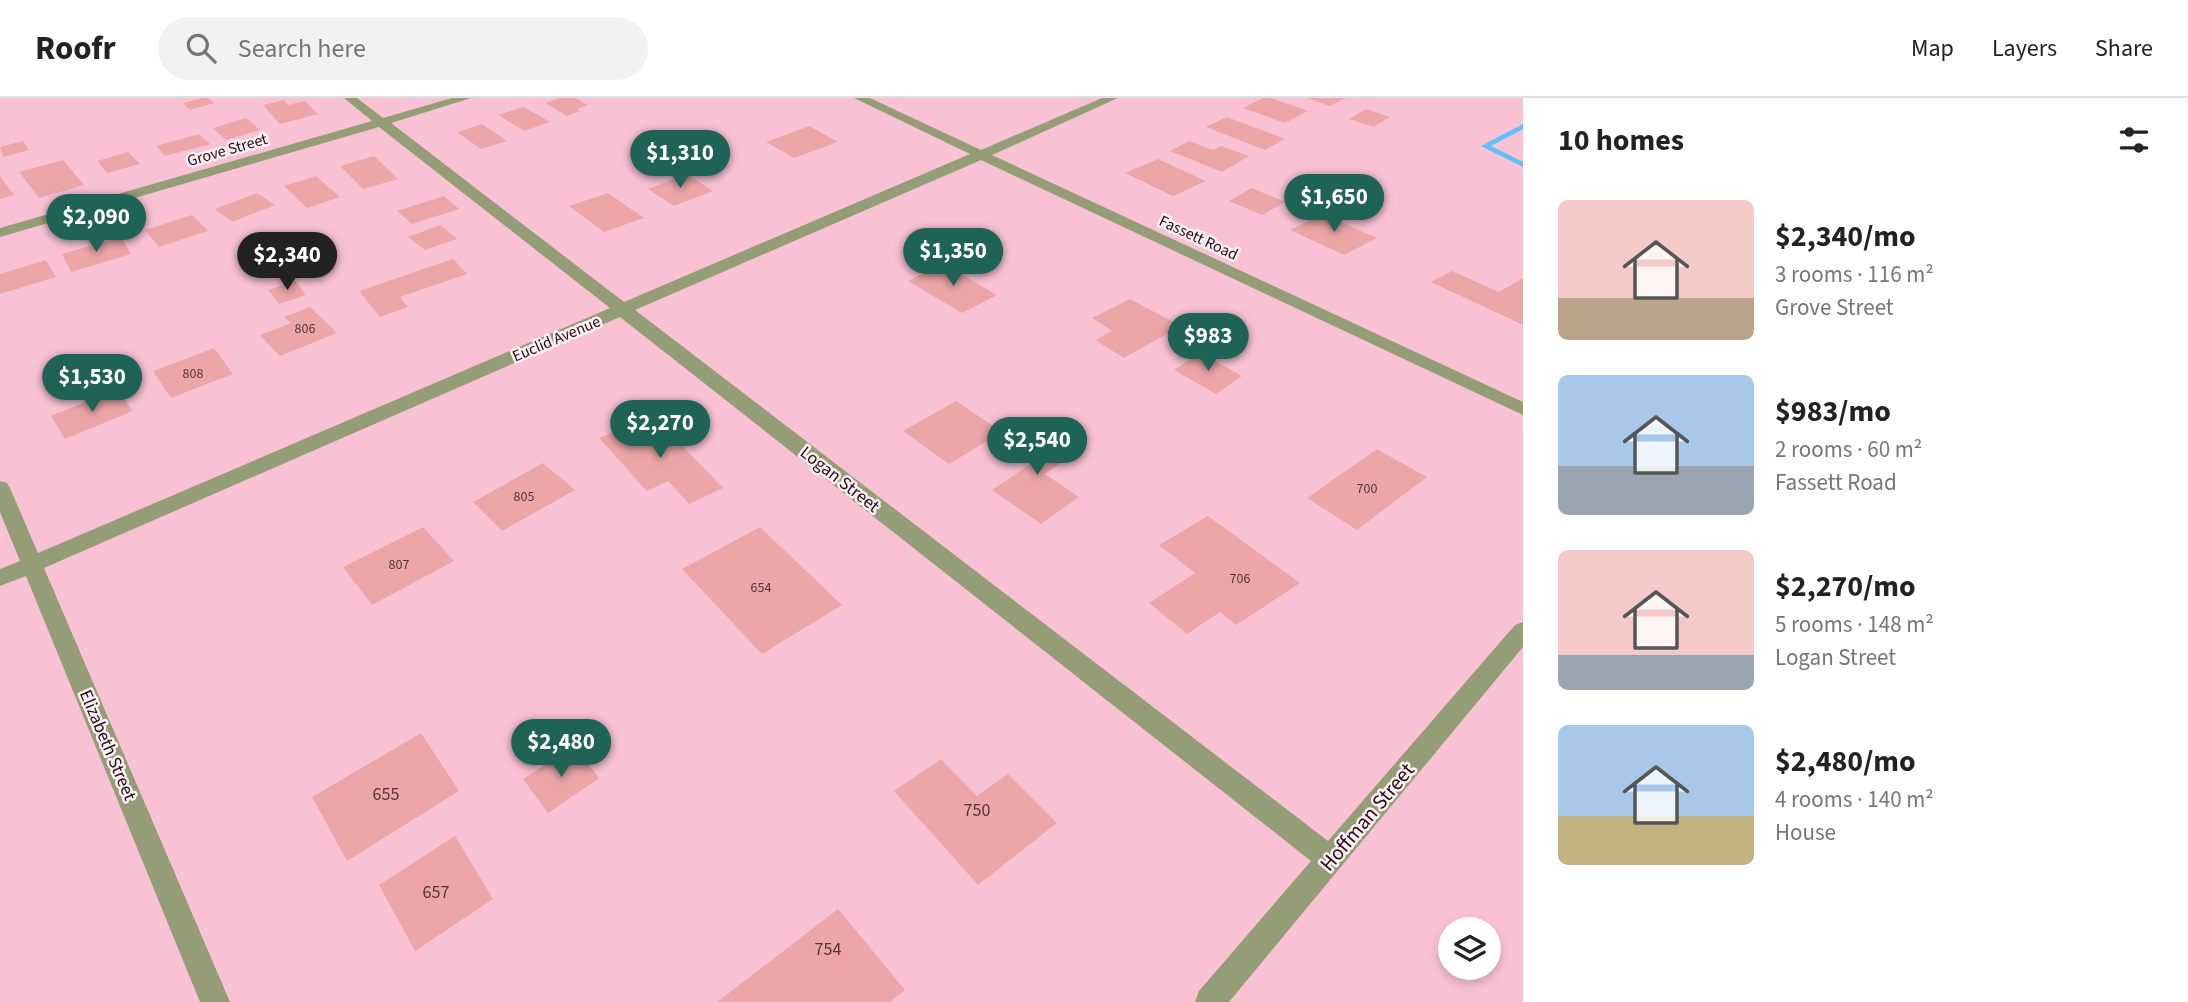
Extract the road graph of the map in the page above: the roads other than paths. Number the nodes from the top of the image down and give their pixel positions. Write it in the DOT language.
graph roads {
  1 [pos="350,98"];
  2 [pos="465,98"];
  3 [pos="860,98"];
  4 [pos="1112,98"];
  5 [pos="381,122"];
  6 [pos="981,155"];
  7 [pos="0,233"];
  8 [pos="622,310"];
  9 [pos="1523,408"];
  10 [pos="0,488"];
  11 [pos="32,564"];
  12 [pos="0,578"];
  13 [pos="1523,631"];
  14 [pos="1331,860"];
  15 [pos="215,1002"];
  16 [pos="1210,1002"];
  1 -- 5 [label="street, Logan Street"];
  2 -- 5 [label="street, Grove Street"];
  3 -- 6 [label="street, Fassett Road"];
  4 -- 6 [label="street, Euclid Avenue"];
  5 -- 7 [label="street, Grove Street"];
  5 -- 8 [label="street, Logan Street"];
  6 -- 8 [label="street, Euclid Avenue"];
  6 -- 9 [label="street, Fassett Road"];
  8 -- 11 [label="street, Euclid Avenue"];
  8 -- 14 [label="street, Logan Street"];
  10 -- 11 [label="street, Elizabeth Street"];
  11 -- 12 [label="street, Euclid Avenue"];
  11 -- 15 [label="street, Elizabeth Street"];
  13 -- 14 [label="street, Hoffman Street"];
  14 -- 16 [label="street, Hoffman Street"];
}
